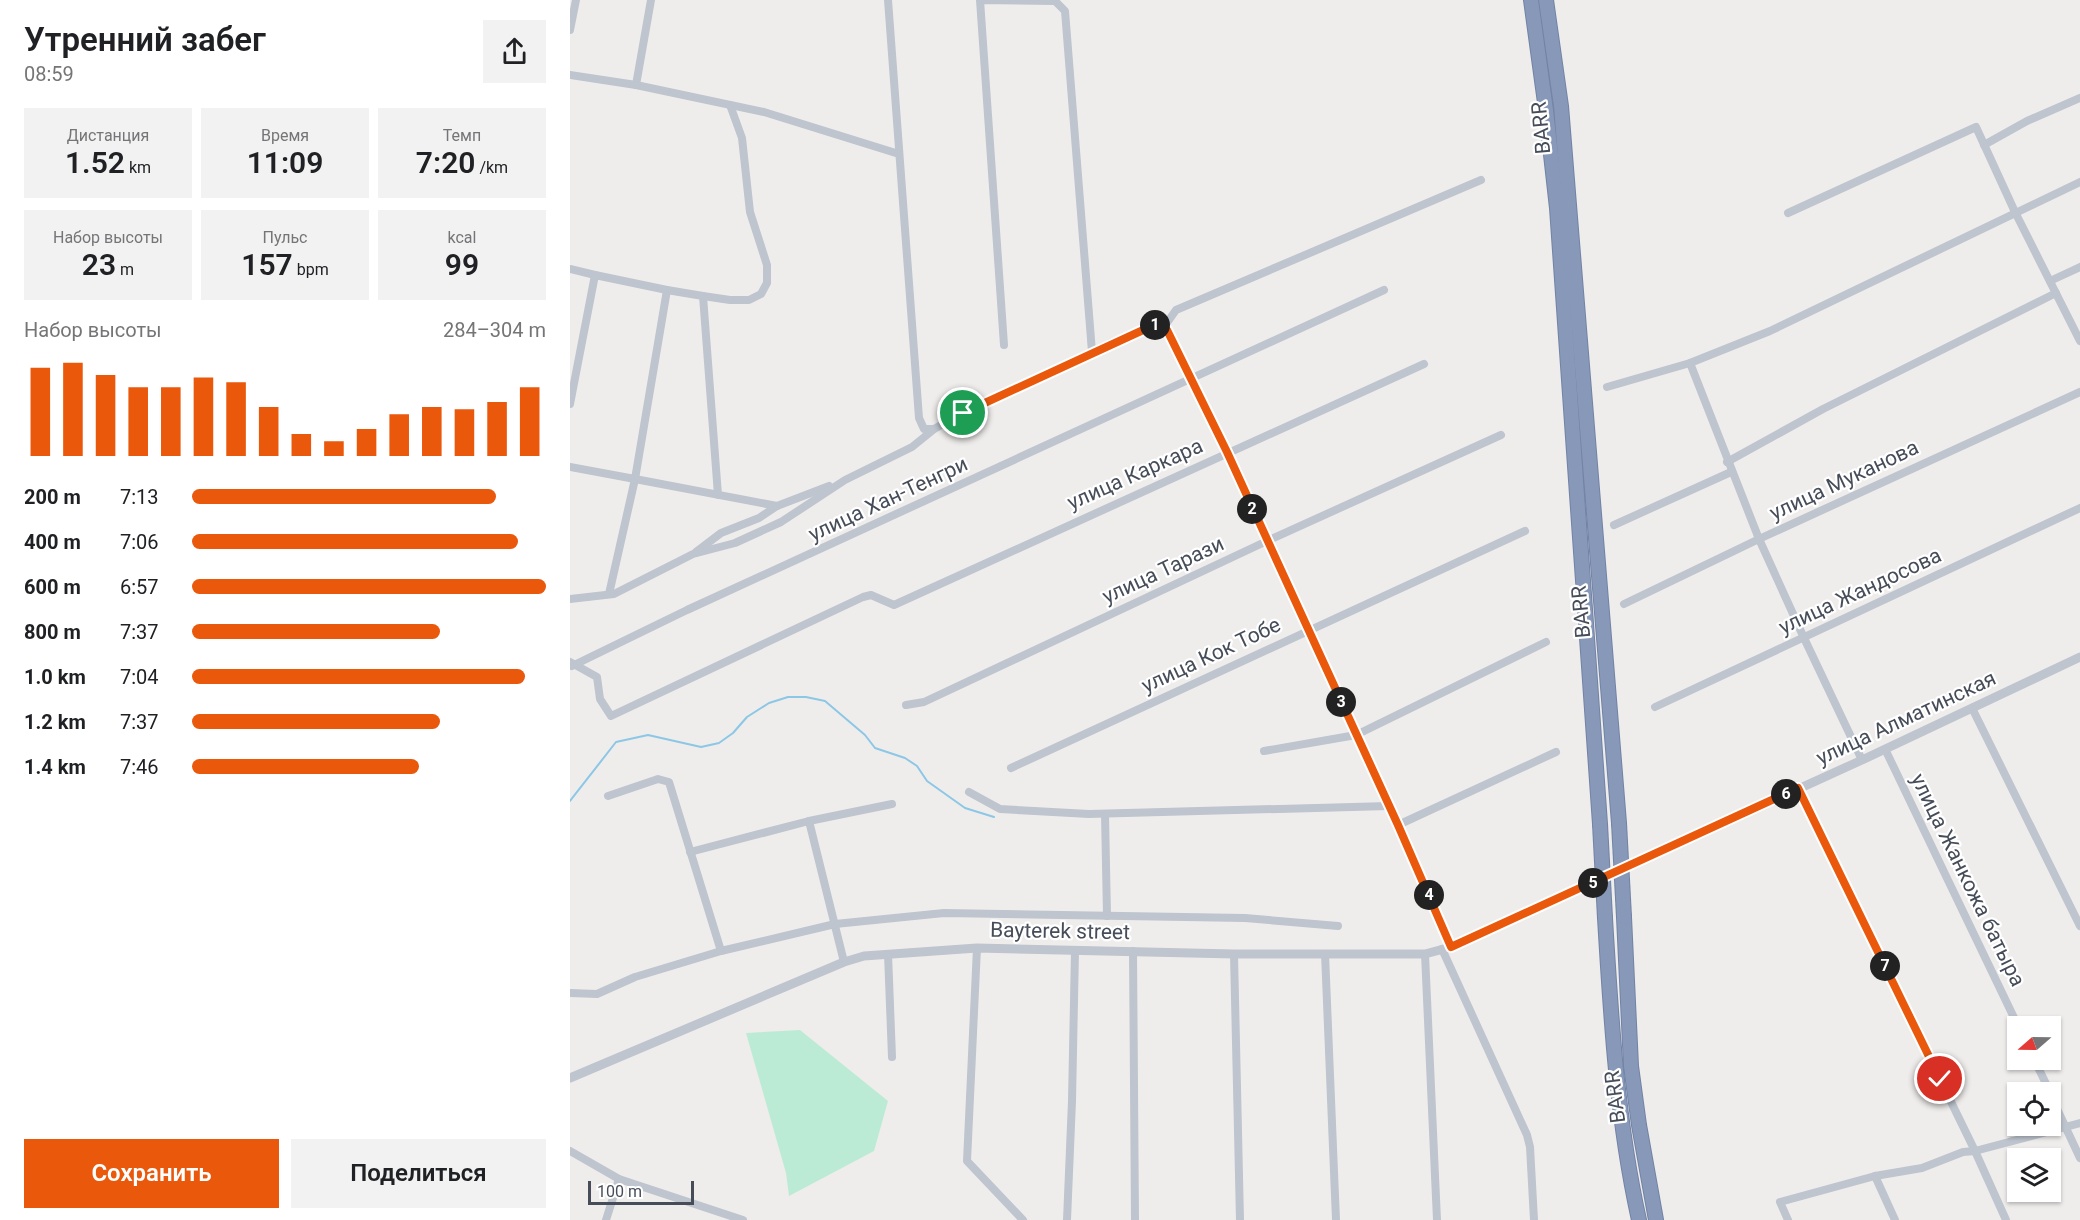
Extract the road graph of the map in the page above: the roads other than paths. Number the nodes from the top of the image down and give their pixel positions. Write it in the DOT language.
graph roads {
  1 [pos="576,0"];
  2 [pos="651,0"];
  3 [pos="888,0"];
  4 [pos="1531,0"];
  5 [pos="1546,0"];
  6 [pos="570,30"];
  7 [pos="570,75"];
  8 [pos="636,85"];
  9 [pos="2080,98"];
  10 [pos="730,105"];
  11 [pos="1984,145"];
  12 [pos="899,154"];
  13 [pos="1481,180"];
  14 [pos="2080,182"];
  15 [pos="2015,212"];
  16 [pos="1788,213"];
  17 [pos="2080,267"];
  18 [pos="570,269"];
  19 [pos="595,275"];
  20 [pos="2050,281"];
  21 [pos="666,290"];
  22 [pos="1384,290"];
  23 [pos="2056,293"];
  24 [pos="703,296"];
  25 [pos="1164,327"];
  26 [pos="2080,341"];
  27 [pos="1004,345"];
  28 [pos="1092,352"];
  29 [pos="1690,363"];
  30 [pos="1424,364"];
  31 [pos="1192,379"];
  32 [pos="1607,387"];
  33 [pos="2080,392"];
  34 [pos="570,404"];
  35 [pos="934,429"];
  36 [pos="1501,435"];
  37 [pos="1227,452"];
  38 [pos="1727,462"];
  39 [pos="570,467"];
  40 [pos="1731,472"];
  41 [pos="634,479"];
  42 [pos="844,480"];
  43 [pos="718,495"];
  44 [pos="777,506"];
  45 [pos="2080,508"];
  46 [pos="1614,525"];
  47 [pos="1525,531"];
  48 [pos="1759,539"];
  49 [pos="1267,542"];
  50 [pos="693,554"];
  51 [pos="609,594"];
  52 [pos="570,599"];
  53 [pos="1624,604"];
  54 [pos="1307,630"];
  55 [pos="1803,638"];
  56 [pos="1546,642"];
  57 [pos="2080,657"];
  58 [pos="571,665"];
  59 [pos="906,705"];
  60 [pos="1655,706"];
  61 [pos="1972,708"];
  62 [pos="1356,735"];
  63 [pos="1885,749"];
  64 [pos="1264,751"];
  65 [pos="1556,752"];
  66 [pos="1862,760"];
  67 [pos="1011,768"];
  68 [pos="1798,788"];
  69 [pos="969,792"];
  70 [pos="608,796"];
  71 [pos="892,804"];
  72 [pos="1389,806"];
  73 [pos="1105,814"];
  74 [pos="809,821"];
  75 [pos="1398,825"];
  76 [pos="690,852"];
  77 [pos="1562,896"];
  78 [pos="1107,916"];
  79 [pos="835,924"];
  80 [pos="1338,926"];
  81 [pos="2080,926"];
  82 [pos="977,948"];
  83 [pos="1446,948"];
  84 [pos="721,951"];
  85 [pos="1075,951"];
  86 [pos="1133,951"];
  87 [pos="888,954"];
  88 [pos="1234,954"];
  89 [pos="1325,954"];
  90 [pos="1425,954"];
  91 [pos="844,962"];
  92 [pos="570,993"];
  93 [pos="2013,1016"];
  94 [pos="892,1057"];
  95 [pos="570,1078"];
  96 [pos="2061,1115"];
  97 [pos="2080,1123"];
  98 [pos="2067,1127"];
  99 [pos="570,1151"];
  100 [pos="1975,1151"];
  101 [pos="2080,1158"];
  102 [pos="1875,1176"];
  103 [pos="619,1179"];
  104 [pos="606,1220"];
  105 [pos="743,1220"];
  106 [pos="1023,1220"];
  107 [pos="1067,1220"];
  108 [pos="1135,1220"];
  109 [pos="1240,1220"];
  110 [pos="1336,1220"];
  111 [pos="1437,1220"];
  112 [pos="1534,1220"];
  113 [pos="1639,1220"];
  114 [pos="1656,1220"];
  115 [pos="1788,1220"];
  116 [pos="1895,1220"];
  117 [pos="2006,1220"];
  1 -- 6 [label="street"];
  2 -- 8 [label="street"];
  3 -- 12 [label="street"];
  4 -- 113 [label="highway, BARR, bridge"];
  5 -- 114 [label="highway, BARR, bridge"];
  7 -- 8 [label="street"];
  8 -- 10 [label="street"];
  9 -- 11 [label="street"];
  10 -- 12 [label="street"];
  10 -- 24 [label="street"];
  11 -- 15 [label="street"];
  11 -- 16 [label="street"];
  12 -- 35 [label="street"];
  13 -- 25 [label="street"];
  14 -- 15 [label="street"];
  15 -- 20 [label="street"];
  15 -- 29 [label="street"];
  17 -- 20 [label="street"];
  18 -- 19 [label="street"];
  19 -- 21 [label="street"];
  19 -- 34 [label="street"];
  20 -- 23 [label="street"];
  21 -- 24 [label="street"];
  21 -- 41 [label="street"];
  22 -- 31 [label="street, улица Хан-Тенгри"];
  23 -- 26 [label="street"];
  23 -- 38 [label="street"];
  24 -- 43 [label="street"];
  25 -- 28 [label="street"];
  25 -- 31 [label="street"];
  27 -- 28 [label="street"];
  28 -- 35 [label="street"];
  29 -- 32 [label="street"];
  29 -- 38 [label="street"];
  30 -- 37 [label="street, улица Каркара"];
  31 -- 37 [label="street"];
  31 -- 58 [label="street, улица Хан-Тенгри"];
  33 -- 48 [label="street, улица Муканова"];
  35 -- 42 [label="street"];
  36 -- 49 [label="street, улица Тарази"];
  37 -- 49 [label="street"];
  37 -- 58 [label="street, улица Каркара"];
  38 -- 40 [label="street"];
  39 -- 41 [label="street"];
  40 -- 46 [label="street"];
  40 -- 48 [label="street"];
  41 -- 43 [label="street"];
  41 -- 51 [label="street"];
  42 -- 44 [label="street"];
  42 -- 50 [label="street"];
  43 -- 44 [label="street"];
  44 -- 50 [label="street"];
  45 -- 55 [label="street, улица Жандосова"];
  47 -- 54 [label="street, улица Кок Тобе"];
  48 -- 53 [label="street, улица Муканова"];
  48 -- 55 [label="street"];
  49 -- 54 [label="street"];
  49 -- 59 [label="street, улица Тарази"];
  50 -- 51 [label="street"];
  51 -- 52 [label="street"];
  54 -- 62 [label="street"];
  54 -- 67 [label="street, улица Кок Тобе"];
  55 -- 60 [label="street, улица Жандосова"];
  55 -- 66 [label="street"];
  56 -- 62 [label="street"];
  57 -- 61 [label="street, улица Алматинская"];
  61 -- 63 [label="street, улица Алматинская"];
  61 -- 81 [label="street"];
  62 -- 64 [label="street"];
  62 -- 72 [label="street"];
  63 -- 66 [label="street, улица Алматинская"];
  63 -- 93 [label="street, улица Жанкожа батыра"];
  65 -- 75 [label="street"];
  66 -- 68 [label="street, улица Алматинская"];
  68 -- 77 [label="street, улица Алматинская"];
  68 -- 100 [label="street"];
  69 -- 73 [label="street"];
  70 -- 76 [label="street"];
  71 -- 74 [label="street"];
  72 -- 73 [label="street"];
  72 -- 75 [label="street"];
  73 -- 78 [label="street"];
  74 -- 76 [label="street"];
  74 -- 79 [label="street"];
  75 -- 83 [label="street"];
  76 -- 84 [label="street"];
  77 -- 83 [label="street, Bayterek street"];
  78 -- 79 [label="street"];
  78 -- 80 [label="street"];
  79 -- 84 [label="street"];
  79 -- 91 [label="street"];
  82 -- 85 [label="street, Bayterek street"];
  82 -- 87 [label="street, Bayterek street"];
  82 -- 106 [label="street"];
  83 -- 90 [label="street, Bayterek street"];
  83 -- 112 [label="street"];
  84 -- 92 [label="street"];
  85 -- 86 [label="street, Bayterek street"];
  85 -- 107 [label="street"];
  86 -- 88 [label="street, Bayterek street"];
  86 -- 108 [label="street"];
  87 -- 91 [label="street, Bayterek street"];
  87 -- 94 [label="street"];
  88 -- 89 [label="street, Bayterek street"];
  88 -- 109 [label="street"];
  89 -- 90 [label="street, Bayterek street"];
  89 -- 110 [label="street"];
  90 -- 111 [label="street"];
  91 -- 95 [label="street, Bayterek street"];
  96 -- 98 [label="street"];
  97 -- 98 [label="street"];
  98 -- 100 [label="street"];
  98 -- 101 [label="street"];
  99 -- 103 [label="street"];
  100 -- 102 [label="street"];
  100 -- 117 [label="street"];
  102 -- 115 [label="street"];
  102 -- 116 [label="street"];
  103 -- 104 [label="street"];
  103 -- 105 [label="street"];
}
